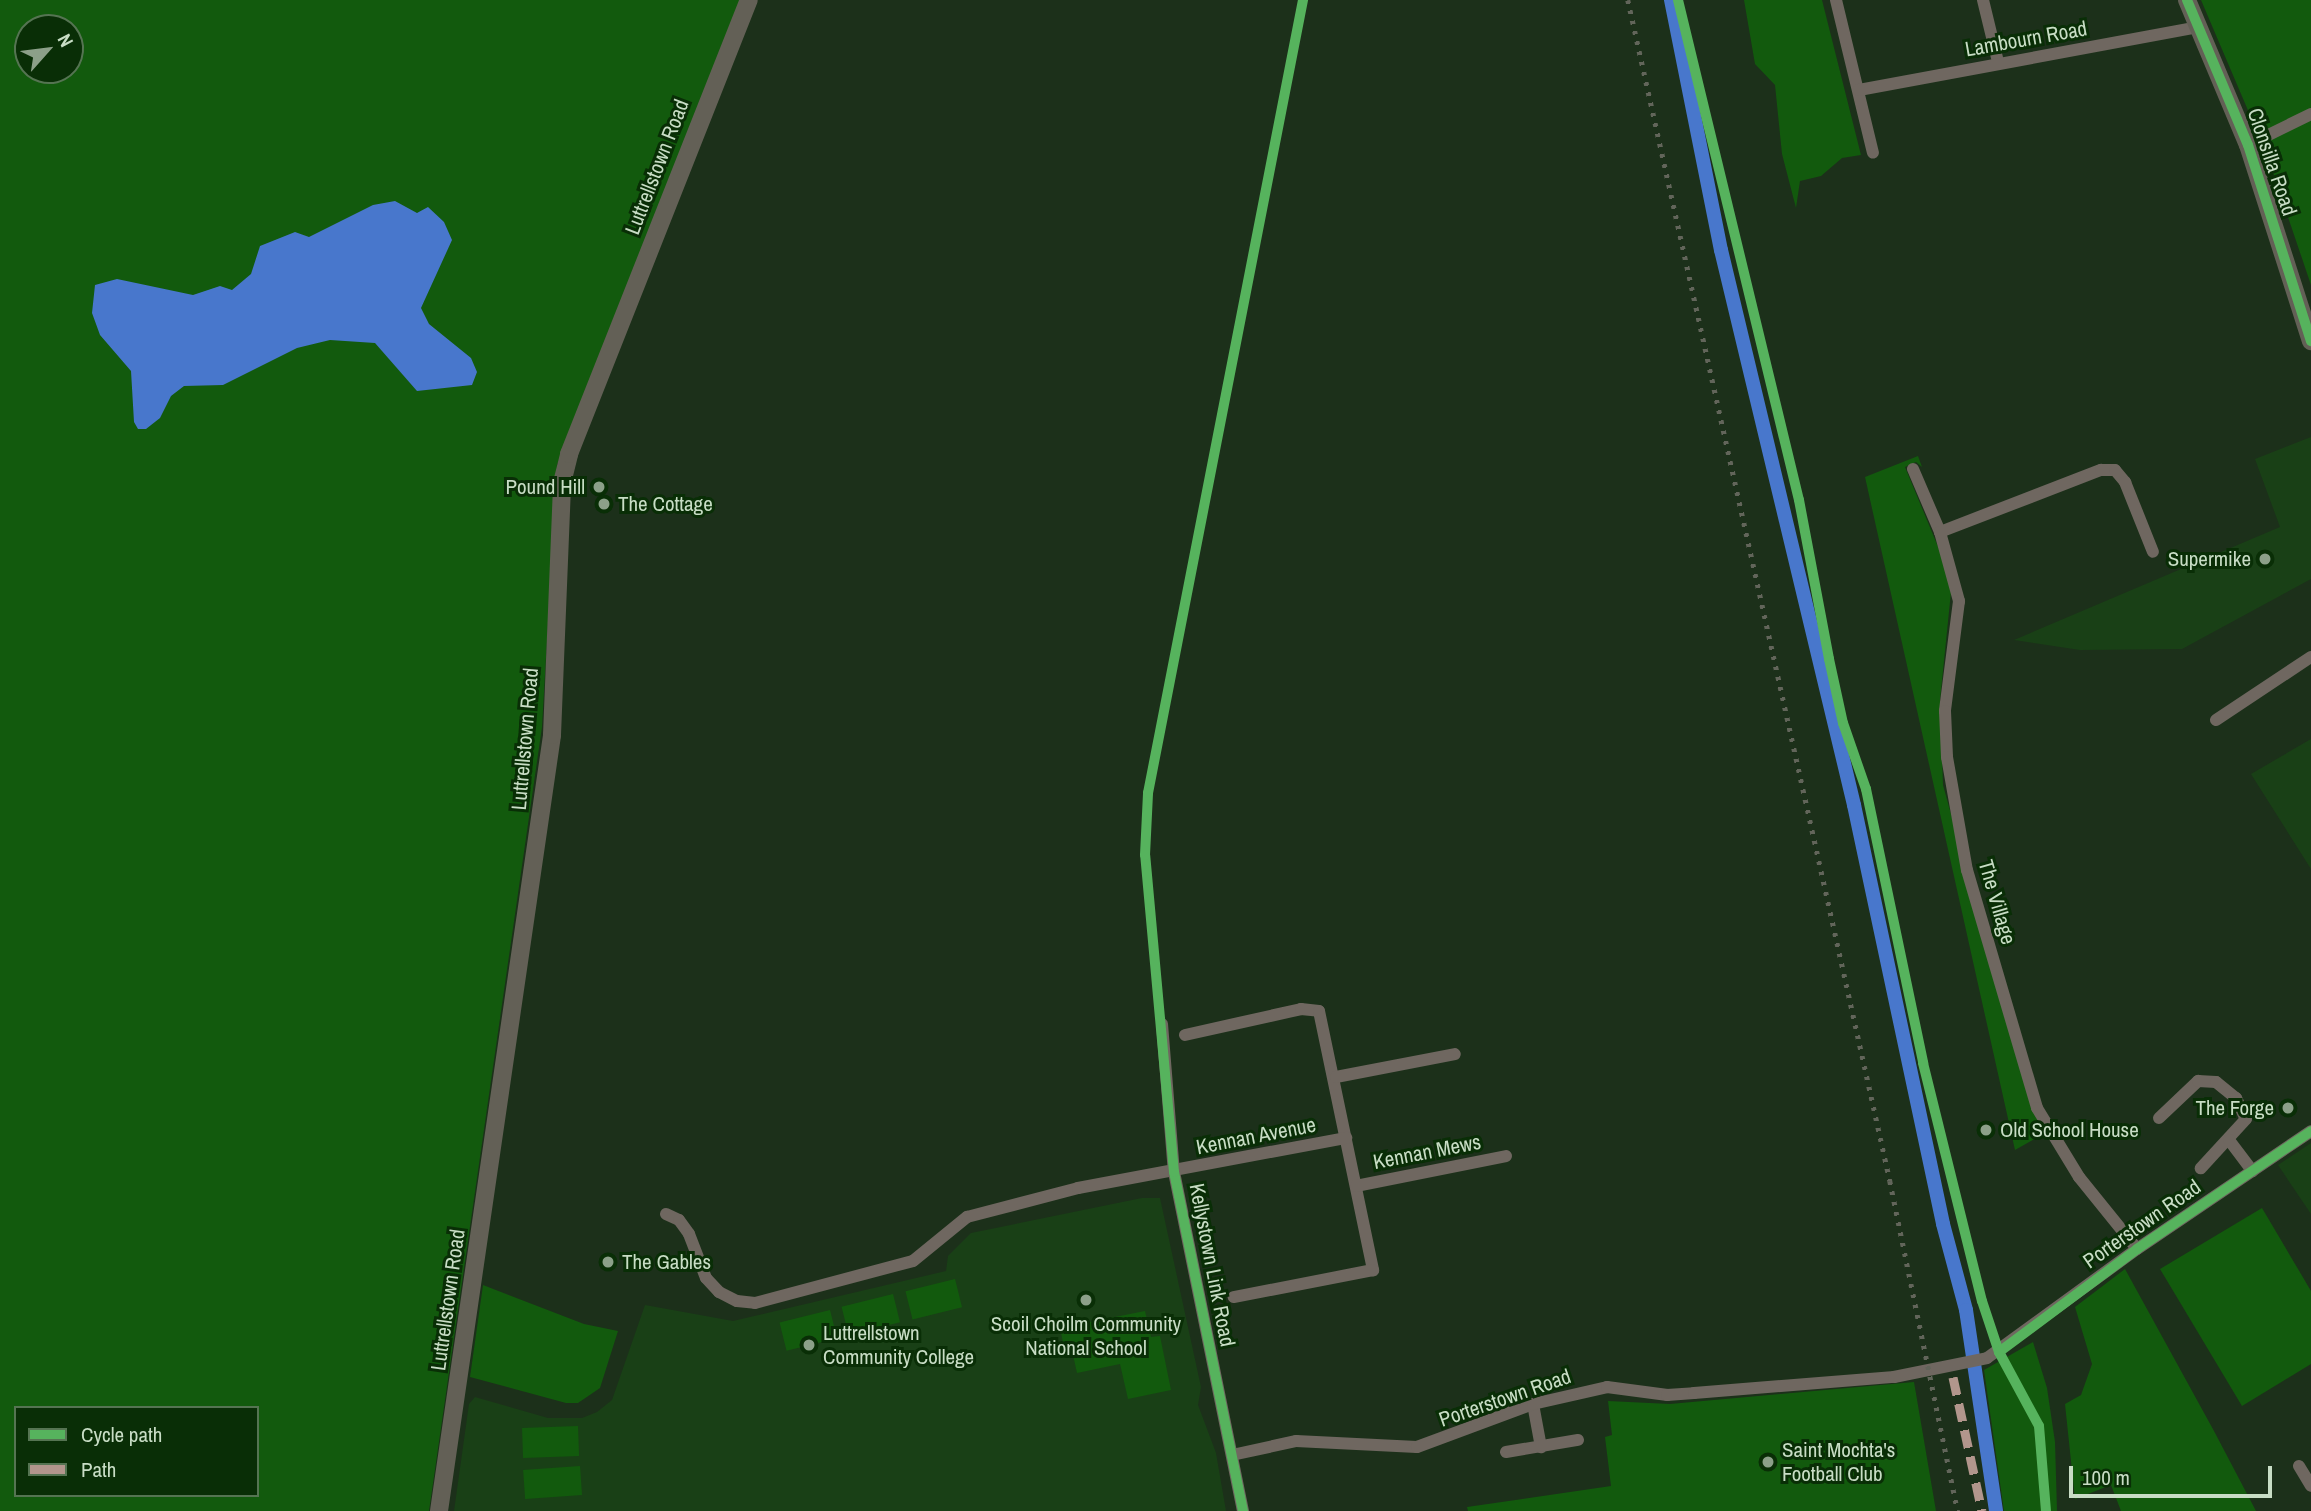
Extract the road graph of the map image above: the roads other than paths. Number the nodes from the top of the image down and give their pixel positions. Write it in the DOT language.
graph roads {
  1 [pos="749,0"];
  2 [pos="1836,0"];
  3 [pos="1983,0"];
  4 [pos="2187,0"];
  5 [pos="2199,27"];
  6 [pos="1998,62"];
  7 [pos="1859,90"];
  8 [pos="2311,114"];
  9 [pos="2248,145"];
  10 [pos="1873,153"];
  11 [pos="2311,341"];
  12 [pos="1913,469"];
  13 [pos="1940,532"];
  14 [pos="2153,552"];
  15 [pos="2311,657"];
  16 [pos="2216,720"];
  17 [pos="1162,1024"];
  18 [pos="1185,1035"];
  19 [pos="1455,1054"];
  20 [pos="1336,1077"];
  21 [pos="2159,1118"];
  22 [pos="2311,1131"];
  23 [pos="1346,1138"];
  24 [pos="2229,1140"];
  25 [pos="1506,1156"];
  26 [pos="2201,1168"];
  27 [pos="2252,1171"];
  28 [pos="1174,1172"];
  29 [pos="1356,1186"];
  30 [pos="666,1213"];
  31 [pos="2137,1249"];
  32 [pos="1234,1297"];
  33 [pos="1533,1404"];
  34 [pos="1578,1440"];
  35 [pos="1541,1447"];
  36 [pos="1506,1452"];
  37 [pos="1232,1455"];
  38 [pos="2299,1466"];
  39 [pos="2311,1486"];
  40 [pos="439,1511"];
  41 [pos="1244,1511"];
  1 -- 40 [label="street, Luttrellstown Road"];
  2 -- 7 [label="street"];
  3 -- 6 [label="street"];
  4 -- 5 [label="street, Clonsilla Road"];
  5 -- 6 [label="street, Lambourn Road"];
  5 -- 9 [label="street, Clonsilla Road"];
  6 -- 7 [label="street, Lambourn Road"];
  7 -- 10 [label="street"];
  8 -- 9 [label="street"];
  9 -- 11 [label="street, Clonsilla Road"];
  12 -- 13 [label="street, The Village"];
  13 -- 14 [label="street"];
  13 -- 31 [label="street, The Village"];
  15 -- 16 [label="street"];
  17 -- 28 [label="street, Kellystown Link Road"];
  18 -- 20 [label="street, Kennan Avenue"];
  19 -- 20 [label="street"];
  20 -- 23 [label="street, Kennan Avenue"];
  21 -- 24 [label="street"];
  22 -- 27 [label="street, Porterstown Road"];
  23 -- 28 [label="street, Kennan Avenue"];
  23 -- 29 [label="street, Kennan Avenue"];
  24 -- 26 [label="street"];
  24 -- 27 [label="street"];
  25 -- 29 [label="street, Kennan Mews"];
  27 -- 31 [label="street, Porterstown Road"];
  28 -- 30 [label="street, Kennan Avenue"];
  28 -- 37 [label="street, Kellystown Link Road"];
  29 -- 32 [label="street, Kennan Avenue"];
  31 -- 33 [label="street, Porterstown Road"];
  33 -- 35 [label="street"];
  33 -- 37 [label="street, Porterstown Road"];
  34 -- 35 [label="street"];
  35 -- 36 [label="street"];
  37 -- 41 [label="street, Kellystown Link Road"];
  38 -- 39 [label="street"];
}
